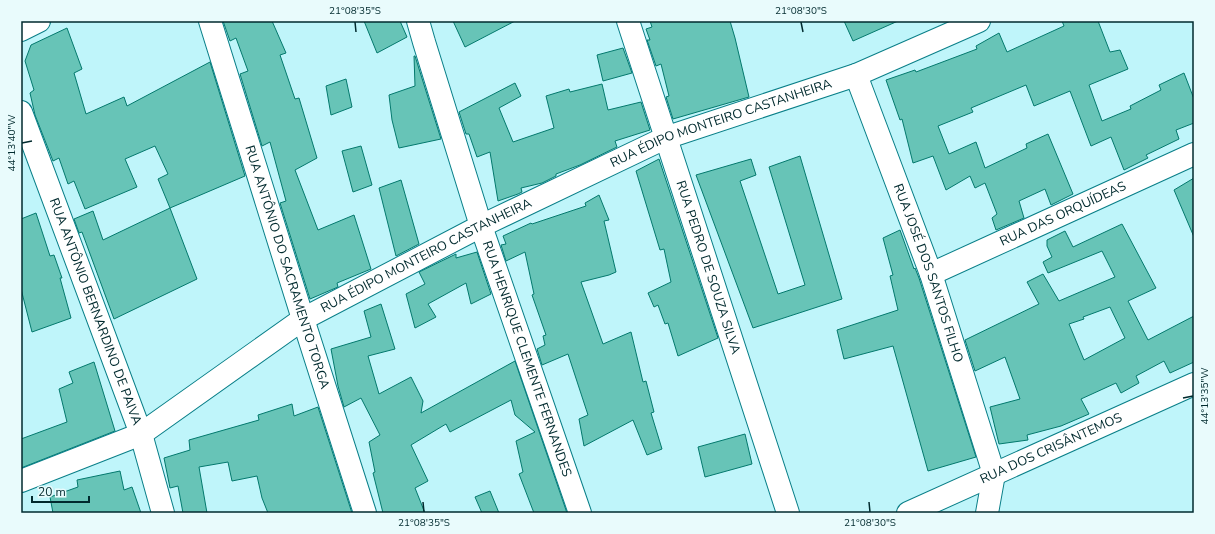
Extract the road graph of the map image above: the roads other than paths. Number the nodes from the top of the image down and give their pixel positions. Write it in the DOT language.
graph roads {
  1 [pos="39,21"];
  2 [pos="210,21"];
  3 [pos="418,21"];
  4 [pos="628,21"];
  5 [pos="979,21"];
  6 [pos="21,30"];
  7 [pos="856,75"];
  8 [pos="21,112"];
  9 [pos="665,138"];
  10 [pos="1194,154"];
  11 [pos="481,226"];
  12 [pos="931,274"];
  13 [pos="302,319"];
  14 [pos="1194,384"];
  15 [pos="141,434"];
  16 [pos="994,474"];
  17 [pos="21,481"];
  18 [pos="163,513"];
  19 [pos="365,513"];
  20 [pos="580,513"];
  21 [pos="788,513"];
  22 [pos="908,513"];
  23 [pos="987,513"];
  1 -- 6 [label="street"];
  2 -- 13 [label="street, RUA ANTÔNIO DO SACRAMENTO TORGA"];
  3 -- 11 [label="street, RUA HENRIQUE CLEMENTE FERNANDES"];
  4 -- 9 [label="street, RUA PEDRO DE SOUZA SILVA"];
  5 -- 7 [label="street, RUA ÉDIPO MONTEIRO CASTANHEIRA"];
  7 -- 9 [label="street, RUA ÉDIPO MONTEIRO CASTANHEIRA"];
  7 -- 12 [label="street, RUA JOSÉ DOS SANTOS FILHO"];
  8 -- 15 [label="street, RUA ANTÔNIO BERNARDINO DE PAIVA"];
  9 -- 11 [label="street, RUA ÉDIPO MONTEIRO CASTANHEIRA"];
  9 -- 21 [label="street, RUA PEDRO DE SOUZA SILVA"];
  10 -- 12 [label="street, RUA DAS ORQUÍDEAS"];
  11 -- 13 [label="street, RUA ÉDIPO MONTEIRO CASTANHEIRA"];
  11 -- 20 [label="street, RUA HENRIQUE CLEMENTE FERNANDES"];
  12 -- 16 [label="street, RUA JOSÉ DOS SANTOS FILHO"];
  13 -- 15 [label="street, RUA ÉDIPO MONTEIRO CASTANHEIRA"];
  13 -- 19 [label="street, RUA ANTÔNIO DO SACRAMENTO TORGA"];
  14 -- 16 [label="street, RUA DOS CRISÂNTEMOS"];
  15 -- 17 [label="street, RUA ÉDIPO MONTEIRO CASTANHEIRA"];
  15 -- 18 [label="street, RUA ANTÔNIO BERNARDINO DE PAIVA"];
  16 -- 22 [label="street, RUA DOS CRISÂNTEMOS"];
  16 -- 23 [label="street"];
}
